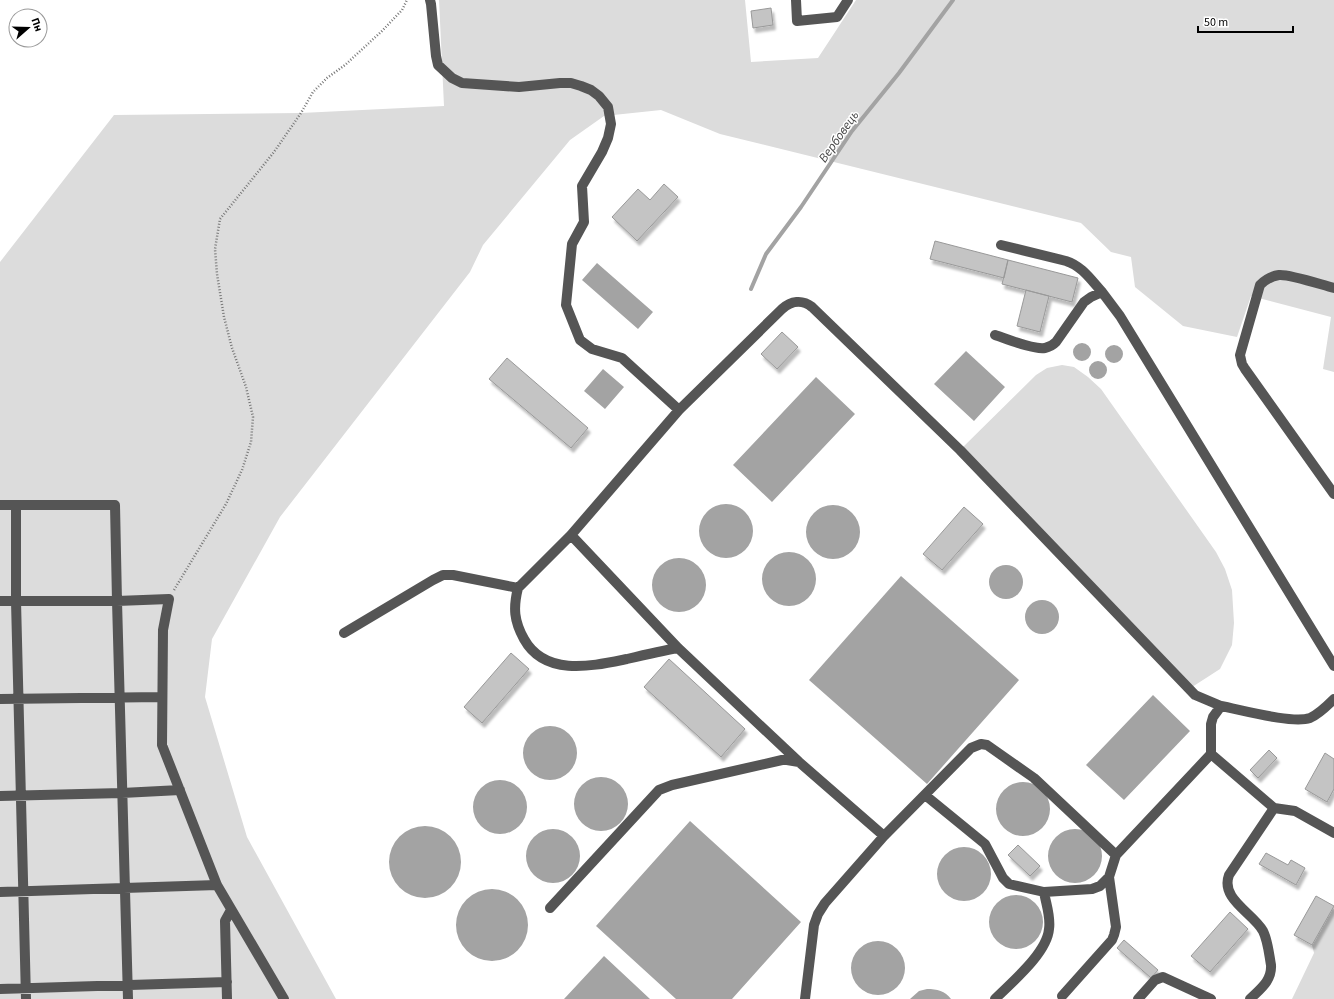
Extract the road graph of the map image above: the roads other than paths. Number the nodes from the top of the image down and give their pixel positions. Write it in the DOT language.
graph roads {
  1 [pos="430,0"];
  2 [pos="796,0"];
  3 [pos="848,0"];
  4 [pos="1001,245"];
  5 [pos="1334,288"];
  6 [pos="1102,292"];
  7 [pos="996,335"];
  8 [pos="679,410"];
  9 [pos="1334,494"];
  10 [pos="0,505"];
  11 [pos="16,505"];
  12 [pos="571,535"];
  13 [pos="518,588"];
  14 [pos="0,601"];
  15 [pos="16,601"];
  16 [pos="117,601"];
  17 [pos="344,633"];
  18 [pos="678,648"];
  19 [pos="1334,666"];
  20 [pos="120,697"];
  21 [pos="162,697"];
  22 [pos="0,699"];
  23 [pos="19,699"];
  24 [pos="1334,699"];
  25 [pos="1221,706"];
  26 [pos="1210,754"];
  27 [pos="799,762"];
  28 [pos="180,790"];
  29 [pos="122,793"];
  30 [pos="21,795"];
  31 [pos="925,795"];
  32 [pos="0,796"];
  33 [pos="1274,808"];
  34 [pos="1333,829"];
  35 [pos="884,836"];
  36 [pos="1116,855"];
  37 [pos="1109,877"];
  38 [pos="217,885"];
  39 [pos="125,889"];
  40 [pos="24,891"];
  41 [pos="0,892"];
  42 [pos="1044,892"];
  43 [pos="550,908"];
  44 [pos="231,910"];
  45 [pos="227,982"];
  46 [pos="127,985"];
  47 [pos="26,988"];
  48 [pos="0,989"];
  49 [pos="1062,996"];
  50 [pos="26,999"];
  51 [pos="128,999"];
  52 [pos="227,999"];
  53 [pos="284,999"];
  54 [pos="806,999"];
  55 [pos="995,999"];
  56 [pos="1138,999"];
  57 [pos="1211,999"];
  58 [pos="1250,999"];
  1 -- 8 [label="street"];
  2 -- 3 [label="street"];
  4 -- 6 [label="street"];
  5 -- 9 [label="street"];
  6 -- 7 [label="street"];
  6 -- 19 [label="street"];
  8 -- 12 [label="street"];
  8 -- 25 [label="street"];
  10 -- 11 [label="street"];
  11 -- 15 [label="street"];
  11 -- 16 [label="street"];
  12 -- 13 [label="street"];
  12 -- 18 [label="street"];
  13 -- 17 [label="street"];
  13 -- 18 [label="street"];
  14 -- 15 [label="street"];
  15 -- 16 [label="street"];
  15 -- 23 [label="street"];
  16 -- 20 [label="street"];
  16 -- 21 [label="street"];
  18 -- 27 [label="street"];
  20 -- 21 [label="street"];
  20 -- 23 [label="street"];
  20 -- 29 [label="street"];
  21 -- 28 [label="street"];
  22 -- 23 [label="street"];
  23 -- 30 [label="street"];
  24 -- 25 [label="street"];
  25 -- 26 [label="street"];
  26 -- 33 [label="street"];
  26 -- 36 [label="street"];
  27 -- 35 [label="street"];
  27 -- 43 [label="street"];
  28 -- 29 [label="street"];
  28 -- 38 [label="street"];
  29 -- 30 [label="street"];
  29 -- 39 [label="street"];
  30 -- 32 [label="street"];
  30 -- 40 [label="street"];
  31 -- 35 [label="street"];
  31 -- 36 [label="street"];
  31 -- 42 [label="street"];
  33 -- 34 [label="street"];
  33 -- 58 [label="street"];
  35 -- 54 [label="street"];
  36 -- 37 [label="street"];
  37 -- 42 [label="street"];
  37 -- 49 [label="street"];
  38 -- 39 [label="street"];
  38 -- 44 [label="street"];
  39 -- 40 [label="street"];
  39 -- 46 [label="street"];
  40 -- 41 [label="street"];
  40 -- 47 [label="street"];
  42 -- 55 [label="street"];
  44 -- 45 [label="street"];
  44 -- 53 [label="street"];
  45 -- 46 [label="street"];
  45 -- 52 [label="street"];
  46 -- 47 [label="street"];
  46 -- 51 [label="street"];
  47 -- 48 [label="street"];
  47 -- 50 [label="street"];
  56 -- 57 [label="street"];
}
